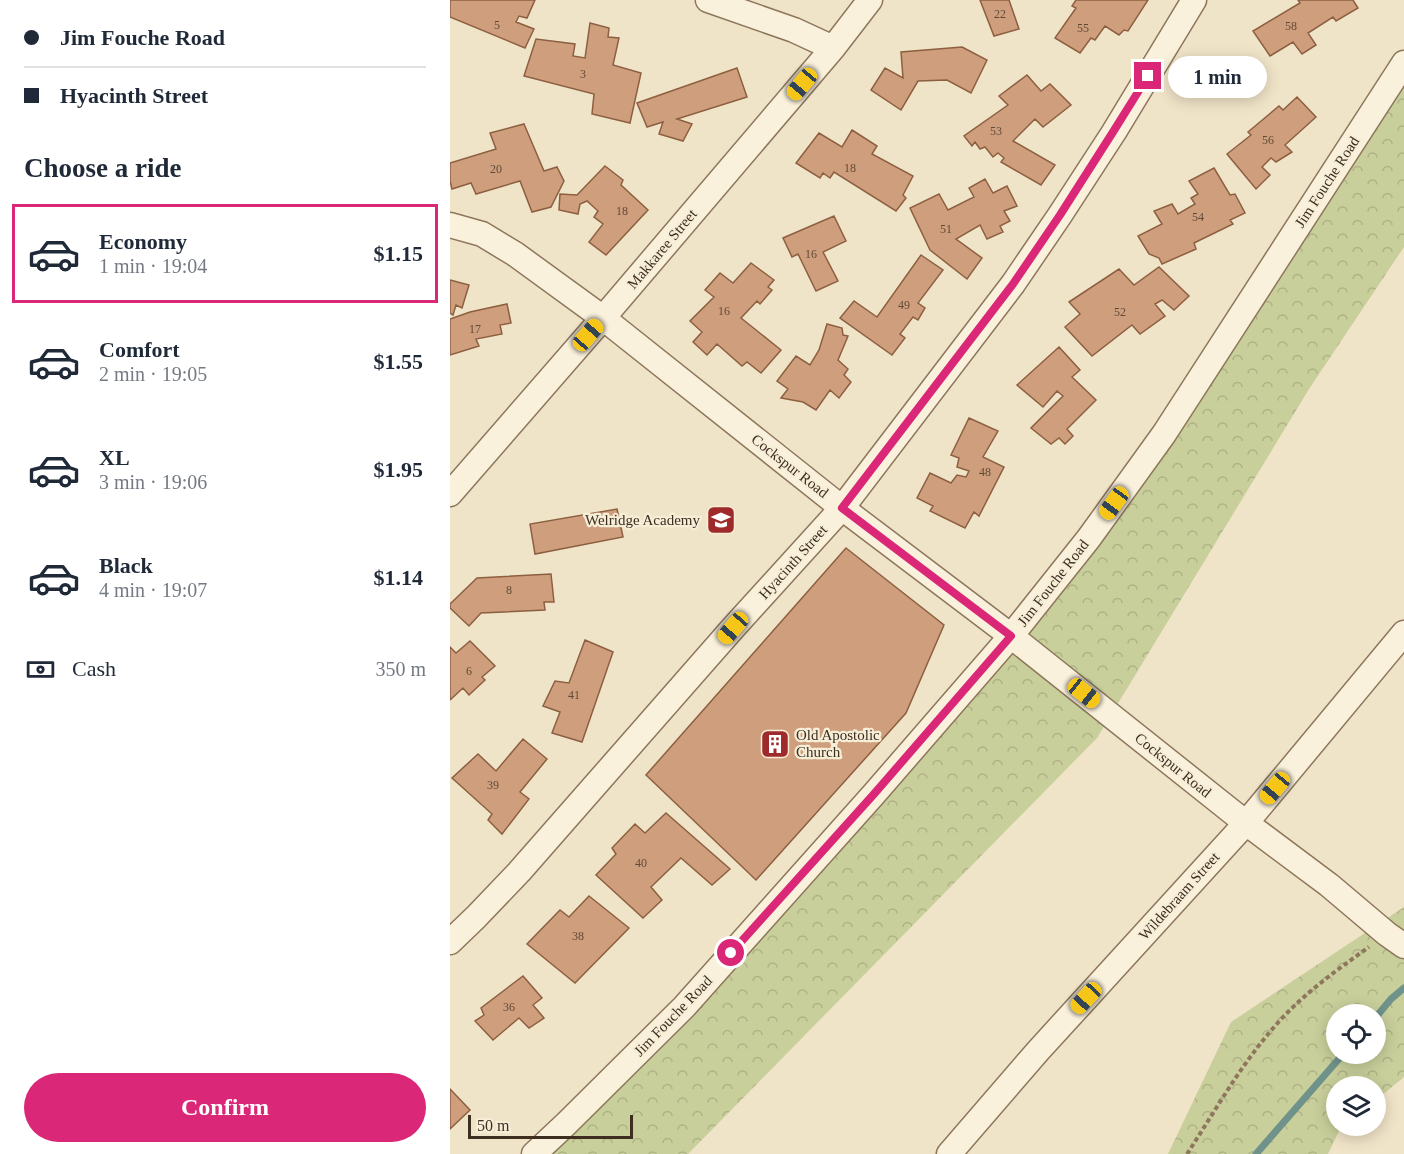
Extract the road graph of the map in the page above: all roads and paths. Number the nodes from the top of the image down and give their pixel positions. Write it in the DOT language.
graph roads {
  1 [pos="708,0"];
  2 [pos="870,0"];
  3 [pos="1194,0"];
  4 [pos="833,48"];
  5 [pos="1404,63"];
  6 [pos="450,225"];
  7 [pos="603,318"];
  8 [pos="450,494"];
  9 [pos="842,508"];
  10 [pos="1404,633"];
  11 [pos="1011,636"];
  12 [pos="1246,823"];
  13 [pos="1396,940"];
  14 [pos="450,942"];
  15 [pos="534,1154"];
  16 [pos="949,1154"];
  17 [pos="1187,1154"];
  1 -- 4 [label="street"];
  2 -- 4 [label="street, Makkaree Street"];
  3 -- 9 [label="street, Hyacinth Street"];
  4 -- 7 [label="street, Makkaree Street"];
  5 -- 11 [label="street, Jim Fouche Road"];
  6 -- 7 [label="street, Cockspur Road"];
  7 -- 8 [label="street, Makkaree Street"];
  7 -- 9 [label="street, Cockspur Road"];
  9 -- 11 [label="street, Cockspur Road"];
  9 -- 14 [label="street, Hyacinth Street"];
  10 -- 12 [label="street, Wildebraam Street"];
  11 -- 12 [label="street, Cockspur Road"];
  11 -- 15 [label="street, Jim Fouche Road"];
  12 -- 13 [label="street, Cockspur Road"];
  12 -- 16 [label="street, Wildebraam Street"];
  13 -- 17 [label="path"];
}
